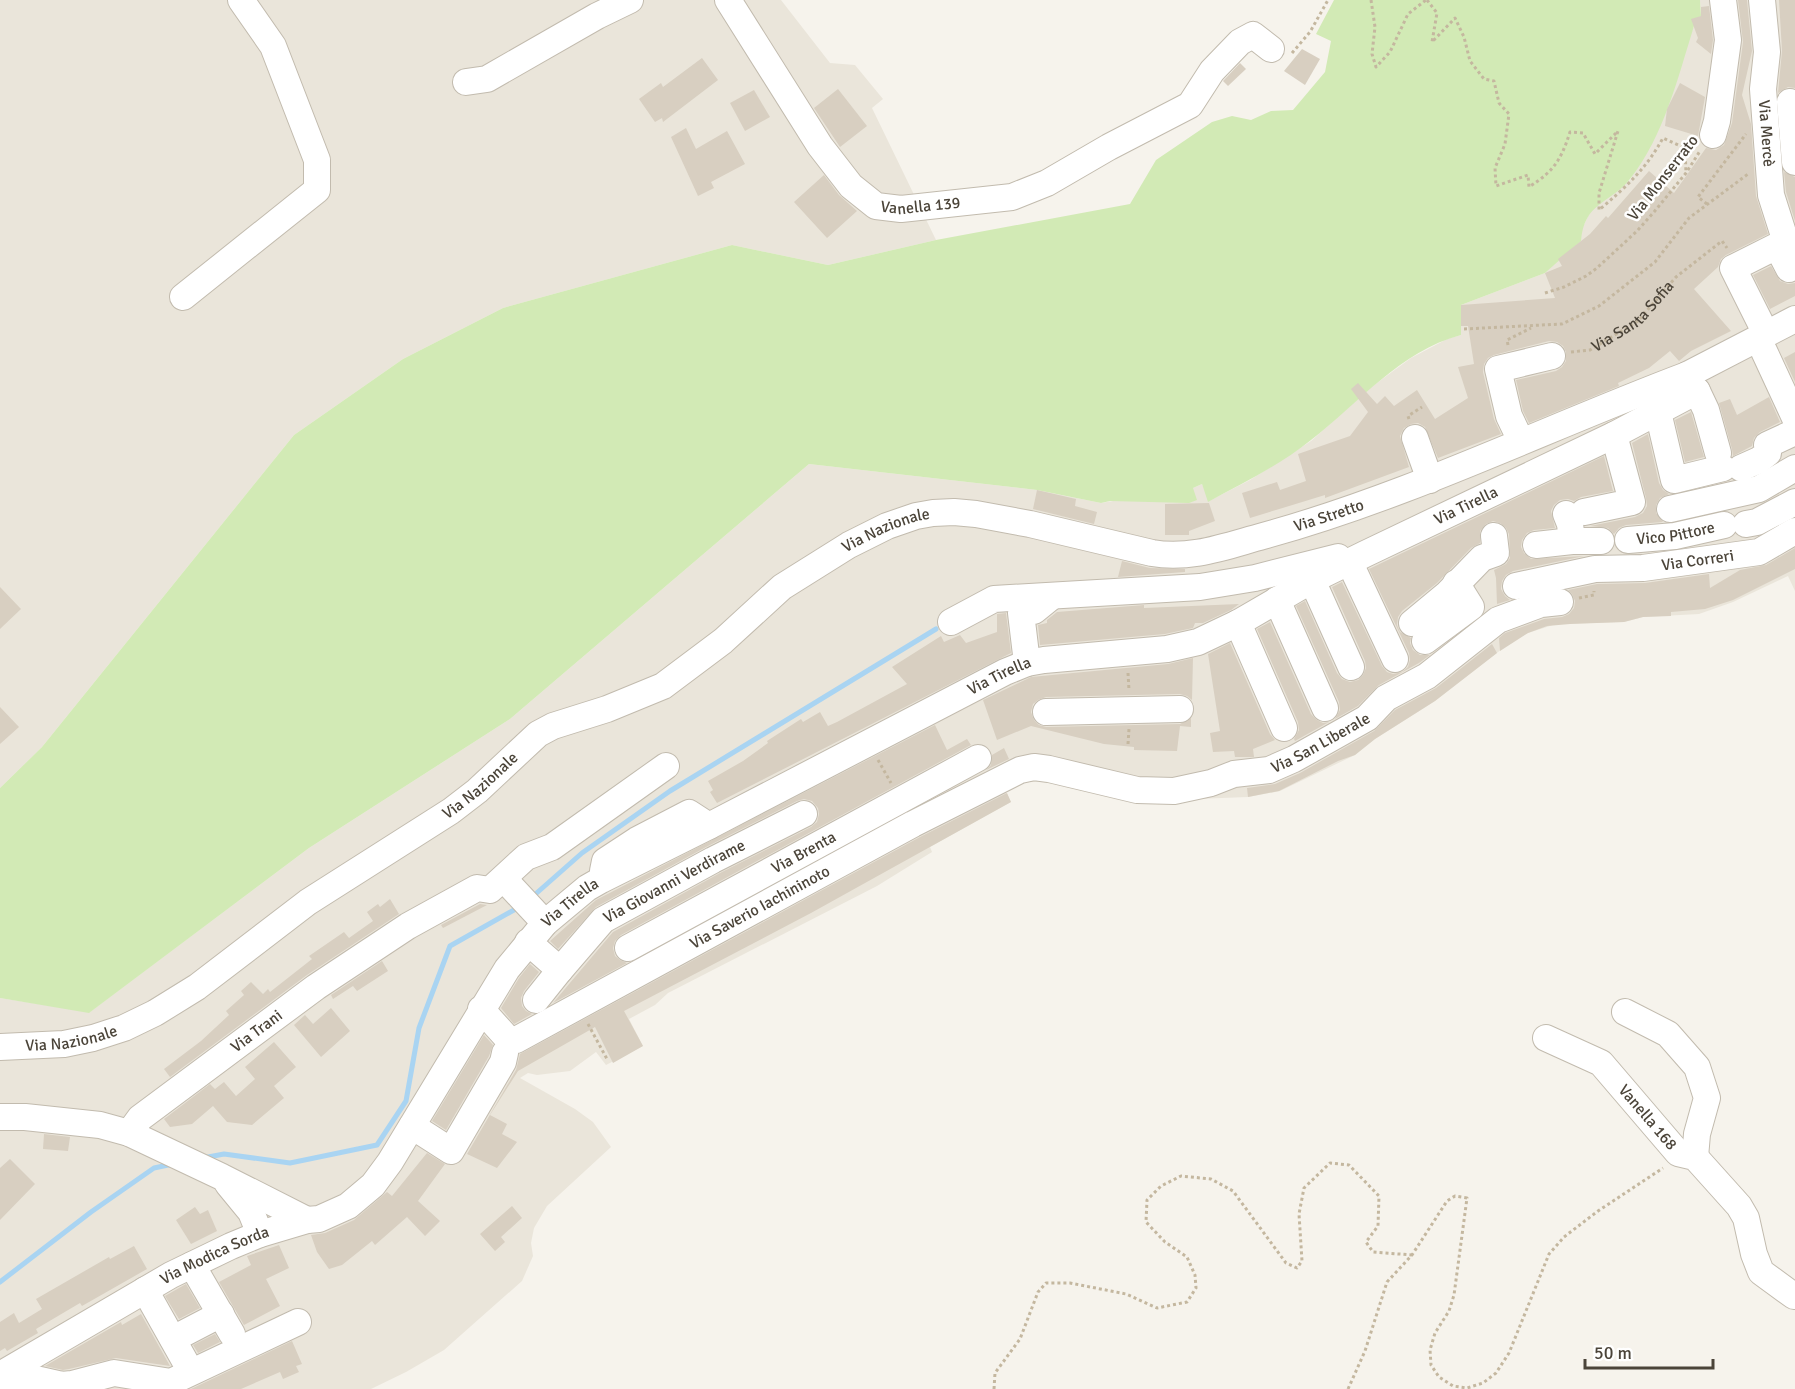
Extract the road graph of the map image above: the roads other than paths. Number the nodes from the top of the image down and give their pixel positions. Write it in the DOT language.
graph roads {
  1 [pos="241,0"];
  2 [pos="630,0"];
  3 [pos="728,0"];
  4 [pos="1723,0"];
  5 [pos="1751,0"];
  6 [pos="1762,0"];
  7 [pos="1272,49"];
  8 [pos="466,82"];
  9 [pos="1750,89"];
  10 [pos="1790,102"];
  11 [pos="1713,135"];
  12 [pos="1795,162"];
  13 [pos="1786,254"];
  14 [pos="1795,280"];
  15 [pos="183,297"];
  16 [pos="1795,319"];
  17 [pos="1795,335"];
  18 [pos="1767,350"];
  19 [pos="1552,356"];
  20 [pos="1692,383"];
  21 [pos="1625,398"];
  22 [pos="1663,406"];
  23 [pos="1795,418"];
  24 [pos="1795,432"];
  25 [pos="1614,435"];
  26 [pos="1415,438"];
  27 [pos="1521,441"];
  28 [pos="1727,463"];
  29 [pos="1795,468"];
  30 [pos="1430,480"];
  31 [pos="1795,502"];
  32 [pos="1670,509"];
  33 [pos="954,512"];
  34 [pos="1494,536"];
  35 [pos="1794,537"];
  36 [pos="1628,540"];
  37 [pos="1572,541"];
  38 [pos="1601,541"];
  39 [pos="1536,545"];
  40 [pos="1357,557"];
  41 [pos="1312,580"];
  42 [pos="1516,586"];
  43 [pos="1053,595"];
  44 [pos="1277,600"];
  45 [pos="1560,602"];
  46 [pos="951,622"];
  47 [pos="1238,623"];
  48 [pos="1419,632"];
  49 [pos="1395,659"];
  50 [pos="1027,663"];
  51 [pos="1352,667"];
  52 [pos="1325,708"];
  53 [pos="1180,709"];
  54 [pos="1046,712"];
  55 [pos="1284,728"];
  56 [pos="978,758"];
  57 [pos="666,766"];
  58 [pos="1049,769"];
  59 [pos="804,814"];
  60 [pos="704,829"];
  61 [pos="712,860"];
  62 [pos="594,884"];
  63 [pos="525,902"];
  64 [pos="603,920"];
  65 [pos="528,942"];
  66 [pos="628,948"];
  67 [pos="560,970"];
  68 [pos="537,1000"];
  69 [pos="481,1009"];
  70 [pos="1625,1012"];
  71 [pos="1546,1038"];
  72 [pos="0,1047"];
  73 [pos="505,1053"];
  74 [pos="0,1117"];
  75 [pos="412,1126"];
  76 [pos="129,1133"];
  77 [pos="1695,1157"];
  78 [pos="222,1177"];
  79 [pos="307,1220"];
  80 [pos="260,1234"];
  81 [pos="192,1265"];
  82 [pos="145,1290"];
  83 [pos="1795,1297"];
  84 [pos="298,1322"];
  85 [pos="173,1339"];
  86 [pos="186,1363"];
  87 [pos="0,1375"];
  88 [pos="117,1381"];
  89 [pos="0,1389"];
  1 -- 15 [label="street"];
  2 -- 8 [label="street"];
  3 -- 7 [label="street, Vanella 139"];
  4 -- 11 [label="street"];
  5 -- 9 [label="street"];
  6 -- 13 [label="street, Via Mercè"];
  10 -- 12 [label="street"];
  13 -- 14 [label="street, Via Mercè"];
  13 -- 18 [label="street"];
  16 -- 18 [label="street"];
  17 -- 18 [label="street"];
  18 -- 20 [label="street"];
  18 -- 23 [label="street"];
  19 -- 27 [label="street"];
  20 -- 21 [label="street, Via Stretto"];
  20 -- 22 [label="street, Via Tirella"];
  20 -- 28 [label="street"];
  21 -- 22 [label="street"];
  21 -- 27 [label="street, Via Stretto"];
  22 -- 25 [label="street, Via Tirella"];
  22 -- 28 [label="street"];
  24 -- 28 [label="street"];
  25 -- 37 [label="street"];
  25 -- 40 [label="street, Via Tirella"];
  26 -- 30 [label="street"];
  27 -- 30 [label="street, Via Stretto"];
  29 -- 32 [label="street"];
  30 -- 33 [label="street, Via Stretto"];
  31 -- 36 [label="street, Vico Pittore"];
  33 -- 72 [label="street, Via Nazionale"];
  34 -- 48 [label="street"];
  35 -- 42 [label="street, Via Correri"];
  37 -- 38 [label="street"];
  37 -- 39 [label="street"];
  40 -- 41 [label="street, Via Tirella"];
  40 -- 43 [label="street"];
  40 -- 49 [label="street"];
  41 -- 44 [label="street, Via Tirella"];
  41 -- 51 [label="street"];
  43 -- 46 [label="street"];
  43 -- 50 [label="street"];
  44 -- 47 [label="street, Via Tirella"];
  44 -- 52 [label="street"];
  45 -- 58 [label="street, Via San Liberale"];
  47 -- 50 [label="street, Via Tirella"];
  47 -- 55 [label="street"];
  50 -- 60 [label="street, Via Tirella"];
  53 -- 54 [label="street"];
  56 -- 66 [label="street, Via Brenta"];
  57 -- 63 [label="street"];
  58 -- 69 [label="street, Via Saverio Iachininoto"];
  59 -- 61 [label="street, Via Giovanni Verdirame"];
  60 -- 61 [label="street"];
  60 -- 62 [label="street"];
  61 -- 64 [label="street, Via Giovanni Verdirame"];
  62 -- 63 [label="street, Via Tirella"];
  62 -- 64 [label="street"];
  63 -- 65 [label="street, Via Tirella"];
  63 -- 76 [label="street, Via Trani"];
  64 -- 67 [label="street, Via Giovanni Verdirame"];
  65 -- 67 [label="street"];
  65 -- 69 [label="street, Via Tirella"];
  67 -- 68 [label="street, Via Giovanni Verdirame"];
  69 -- 75 [label="street, Via Tirella"];
  70 -- 77 [label="street"];
  71 -- 77 [label="street, Vanella 168"];
  73 -- 75 [label="street"];
  74 -- 76 [label="street"];
  75 -- 79 [label="street, Via Modica Sorda"];
  76 -- 78 [label="street"];
  77 -- 83 [label="street, Vanella 168"];
  78 -- 79 [label="street"];
  78 -- 80 [label="street"];
  79 -- 80 [label="street, Via Modica Sorda"];
  80 -- 81 [label="street, Via Modica Sorda"];
  81 -- 82 [label="street, Via Modica Sorda"];
  81 -- 85 [label="street"];
  82 -- 85 [label="street"];
  82 -- 87 [label="street, Via Modica Sorda"];
  84 -- 88 [label="street"];
  85 -- 86 [label="street"];
  88 -- 89 [label="street"];
}
